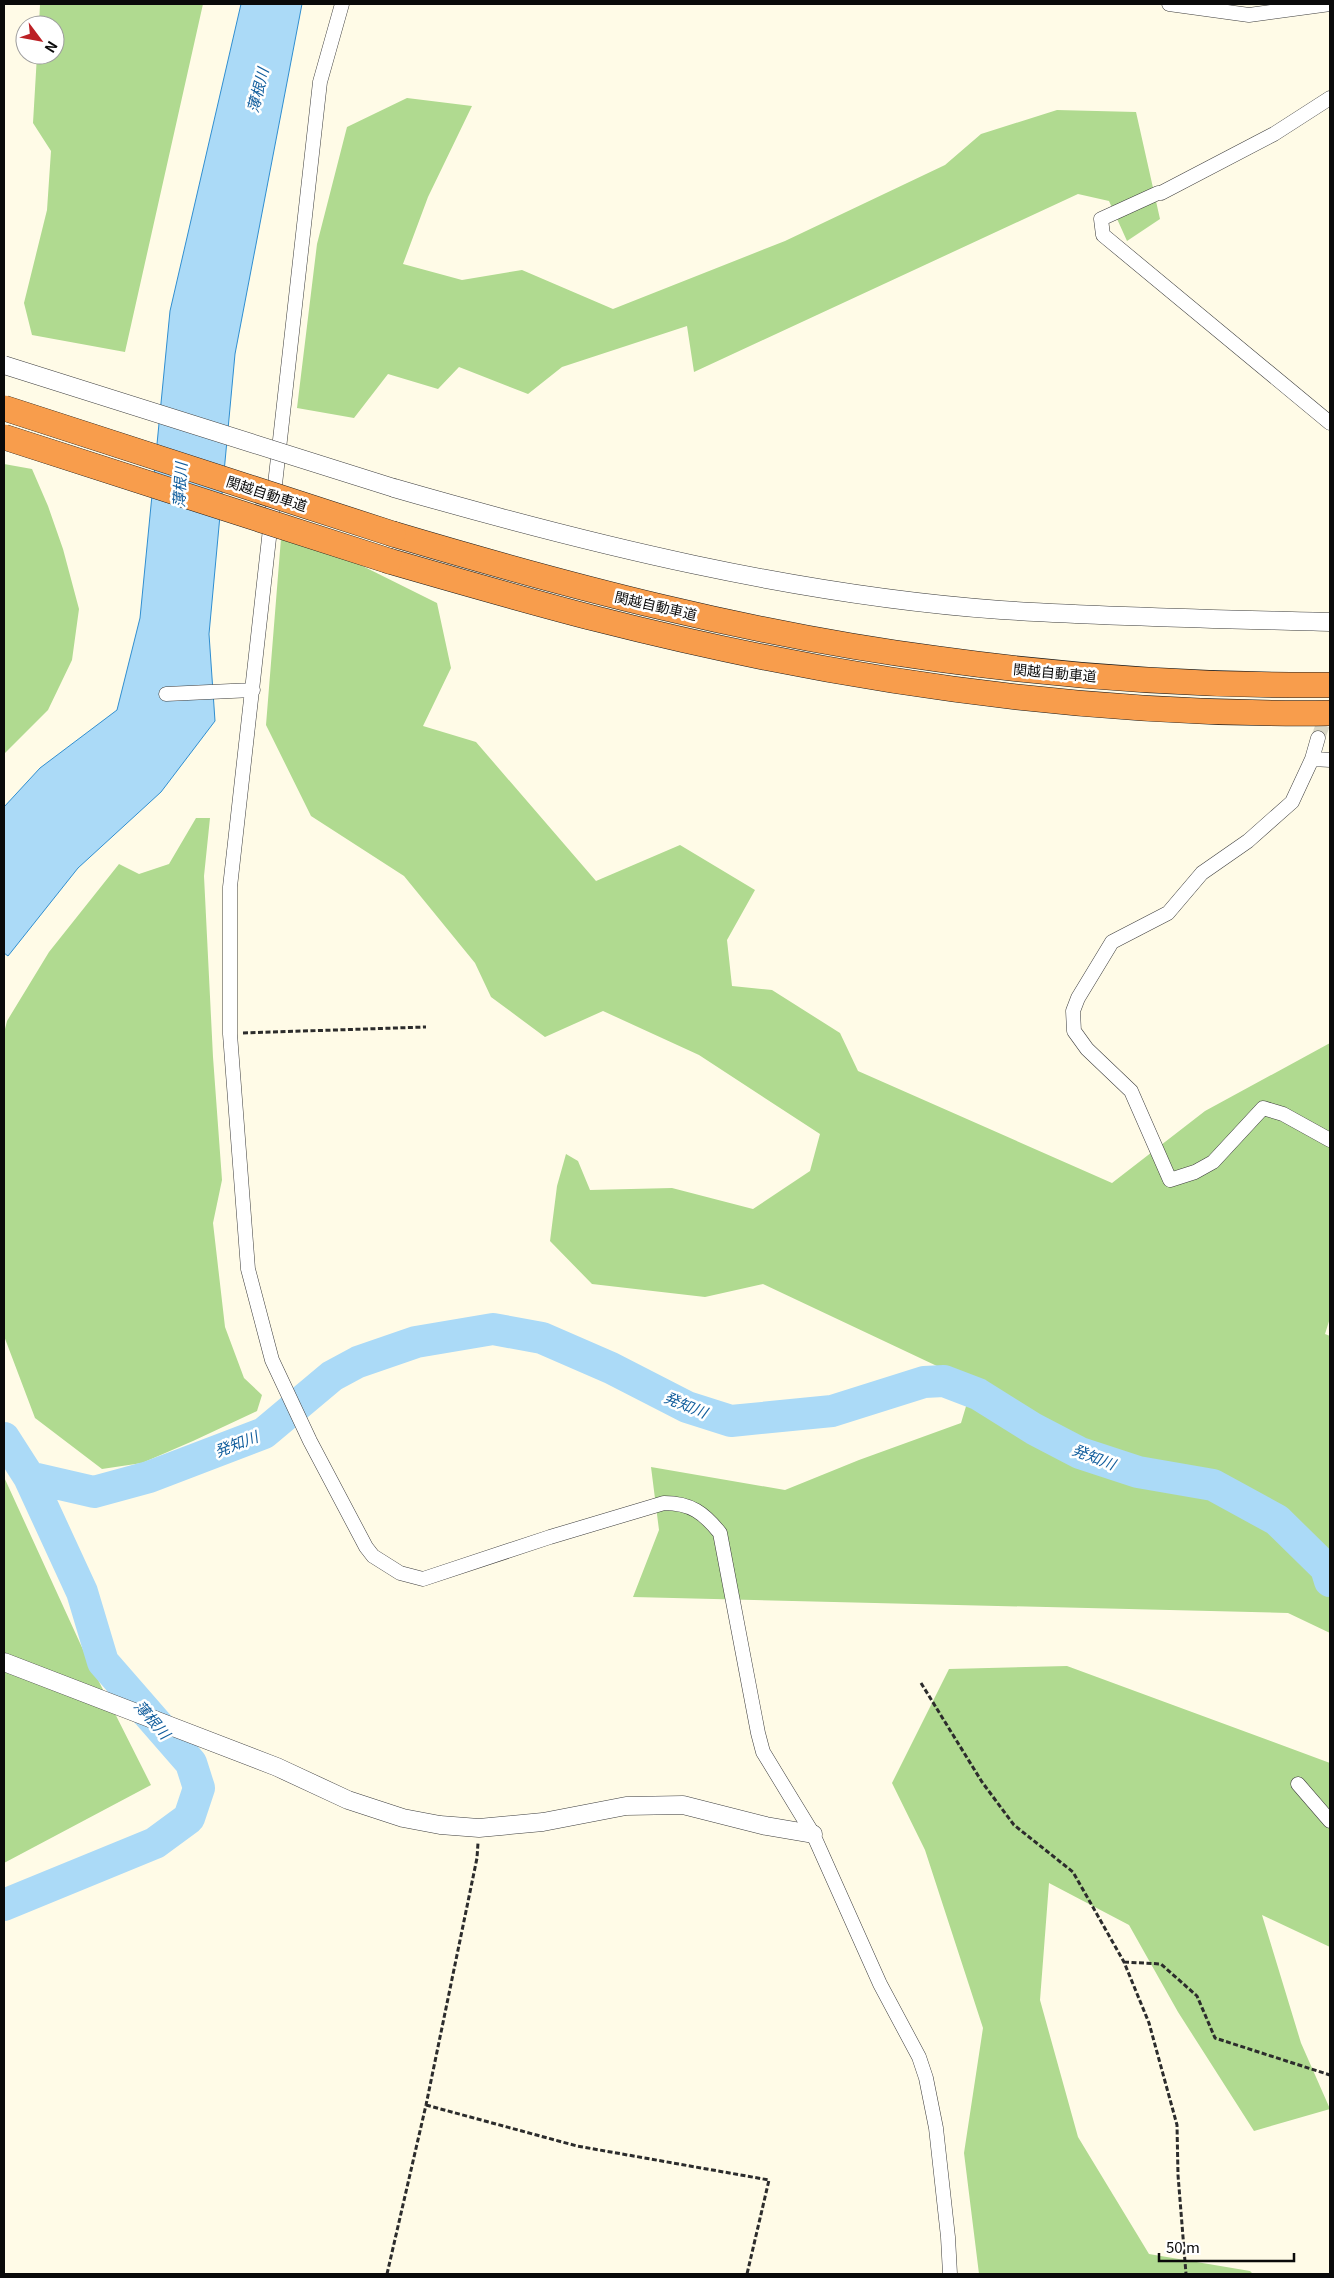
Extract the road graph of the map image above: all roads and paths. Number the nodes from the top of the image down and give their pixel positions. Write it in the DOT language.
graph roads {
  1 [pos="342,4"];
  2 [pos="1169,4"];
  3 [pos="1330,4"];
  4 [pos="1330,98"];
  5 [pos="4,365"];
  6 [pos="4,408"];
  7 [pos="1330,423"];
  8 [pos="4,437"];
  9 [pos="1330,622"];
  10 [pos="1330,685"];
  11 [pos="253,690"];
  12 [pos="166,694"];
  13 [pos="1330,713"];
  14 [pos="1318,738"];
  15 [pos="1312,759"];
  16 [pos="1330,760"];
  17 [pos="426,1027"];
  18 [pos="230,1034"];
  19 [pos="1330,1140"];
  20 [pos="4,1662"];
  21 [pos="921,1683"];
  22 [pos="1298,1784"];
  23 [pos="1330,1820"];
  24 [pos="479,1828"];
  25 [pos="813,1834"];
  26 [pos="1124,1962"];
  27 [pos="1330,2075"];
  28 [pos="426,2105"];
  29 [pos="387,2274"];
  30 [pos="747,2274"];
  31 [pos="950,2274"];
  32 [pos="1186,2274"];
  1 -- 11 [label="street"];
  2 -- 3 [label="street"];
  4 -- 7 [label="street"];
  5 -- 9 [label="street, bridge"];
  6 -- 10 [label="highway, 関越自動車道, bridge"];
  8 -- 13 [label="highway, 関越自動車道, bridge"];
  11 -- 12 [label="street"];
  11 -- 18 [label="street"];
  14 -- 15 [label="street"];
  15 -- 16 [label="street"];
  15 -- 19 [label="street"];
  17 -- 18 [label="path"];
  18 -- 25 [label="street"];
  20 -- 24 [label="street"];
  21 -- 26 [label="path"];
  22 -- 23 [label="street"];
  24 -- 25 [label="street"];
  24 -- 28 [label="path"];
  25 -- 31 [label="street"];
  26 -- 27 [label="path"];
  26 -- 32 [label="path"];
  28 -- 29 [label="path"];
  28 -- 30 [label="path"];
}
